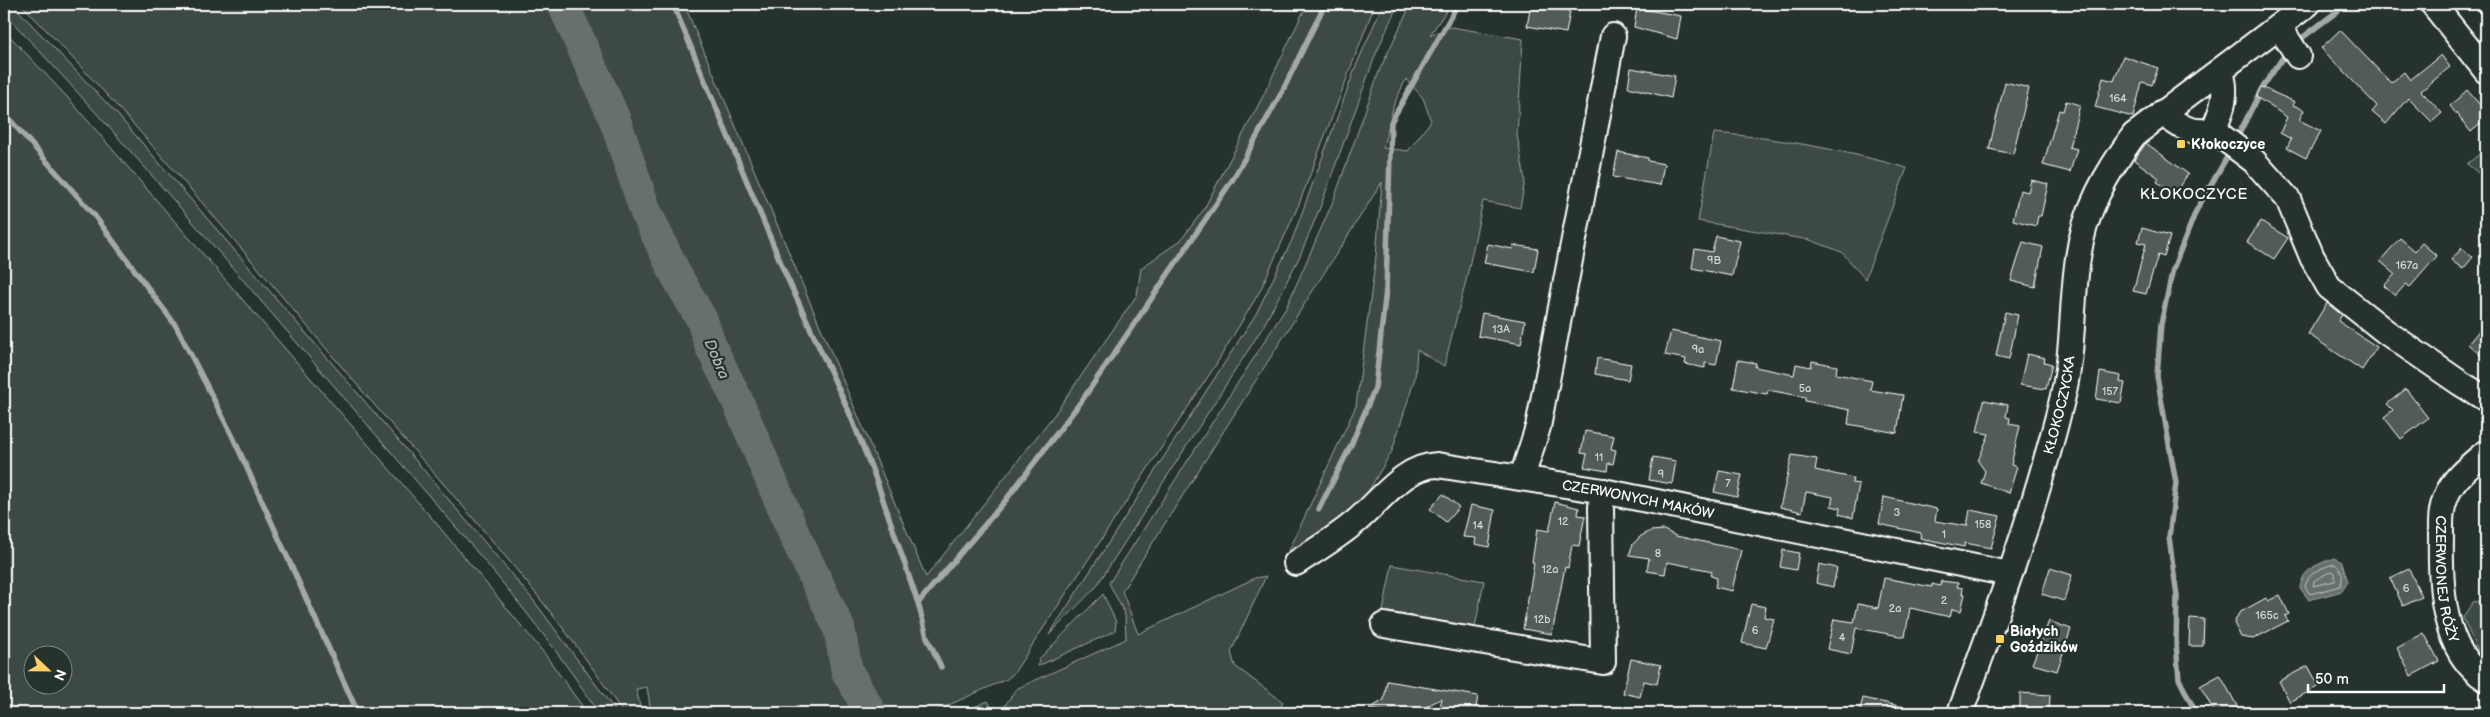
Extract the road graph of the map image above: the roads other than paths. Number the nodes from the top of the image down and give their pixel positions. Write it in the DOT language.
graph roads {
  1 [pos="2308,4"];
  2 [pos="2433,4"];
  3 [pos="2279,26"];
  4 [pos="1613,36"];
  5 [pos="2479,46"];
  6 [pos="2298,56"];
  7 [pos="2221,71"];
  8 [pos="2486,72"];
  9 [pos="2163,112"];
  10 [pos="2226,141"];
  11 [pos="2486,398"];
  12 [pos="2486,452"];
  13 [pos="1522,477"];
  14 [pos="1603,491"];
  15 [pos="1296,562"];
  16 [pos="2009,574"];
  17 [pos="1384,625"];
  18 [pos="2486,679"];
  19 [pos="1960,713"];
  1 -- 3 [label="street, KŁOKOCZYCKA"];
  2 -- 5 [label="street"];
  3 -- 6 [label="street"];
  3 -- 7 [label="street, KŁOKOCZYCKA"];
  4 -- 13 [label="street"];
  5 -- 8 [label="street"];
  7 -- 9 [label="street, KŁOKOCZYCKA"];
  7 -- 10 [label="street"];
  9 -- 10 [label="street"];
  9 -- 16 [label="street, KŁOKOCZYCKA"];
  10 -- 11 [label="street"];
  12 -- 18 [label="street, CZERWONEJ RÓŻY"];
  13 -- 14 [label="street, CZERWONYCH MAKÓW"];
  13 -- 15 [label="street, CZERWONYCH MAKÓW"];
  14 -- 16 [label="street, CZERWONYCH MAKÓW"];
  14 -- 17 [label="street"];
  16 -- 19 [label="street, KŁOKOCZYCKA"];
}
